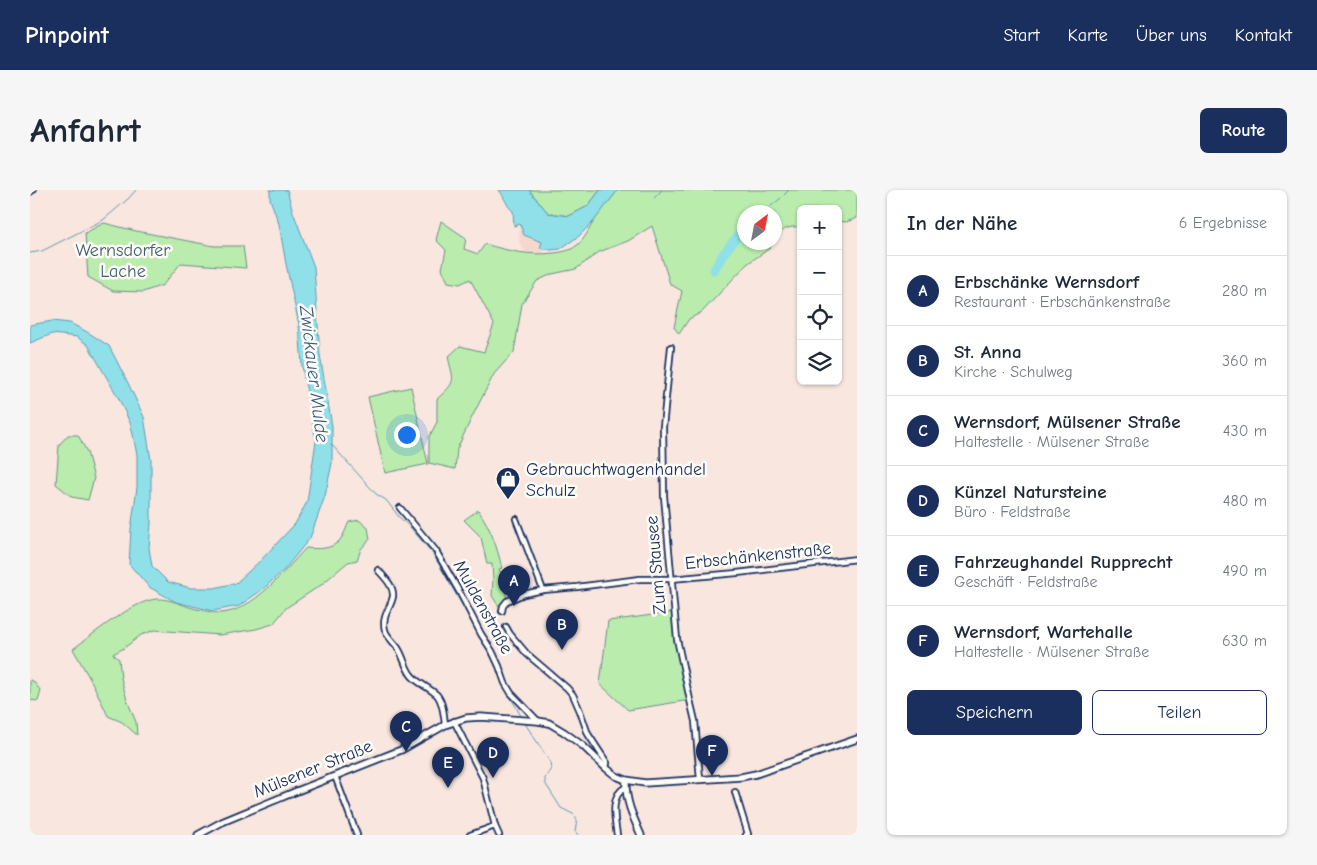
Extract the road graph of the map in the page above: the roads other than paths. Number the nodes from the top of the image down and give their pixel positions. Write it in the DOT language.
graph roads {
  1 [pos="671,347"];
  2 [pos="400,508"];
  3 [pos="516,518"];
  4 [pos="857,559"];
  5 [pos="378,570"];
  6 [pos="671,579"];
  7 [pos="543,590"];
  8 [pos="502,612"];
  9 [pos="506,626"];
  10 [pos="454,721"];
  11 [pos="538,721"];
  12 [pos="445,725"];
  13 [pos="857,739"];
  14 [pos="606,768"];
  15 [pos="335,776"];
  16 [pos="700,779"];
  17 [pos="626,784"];
  18 [pos="735,792"];
  19 [pos="495,826"];
  20 [pos="199,834"];
  21 [pos="357,835"];
  22 [pos="470,835"];
  23 [pos="499,835"];
  24 [pos="617,835"];
  25 [pos="641,835"];
  26 [pos="746,835"];
  1 -- 6 [label="street, Zum Stausee"];
  2 -- 11 [label="street, Muldenstraße"];
  3 -- 7 [label="street"];
  4 -- 6 [label="street, Erbschänkenstraße"];
  5 -- 12 [label="street"];
  6 -- 7 [label="street, Erbschänkenstraße"];
  6 -- 16 [label="street, Zum Stausee"];
  7 -- 8 [label="street, Erbschänkenstraße"];
  9 -- 14 [label="street"];
  10 -- 11 [label="street, Mülsener Straße"];
  10 -- 12 [label="street, Mülsener Straße"];
  10 -- 19 [label="street"];
  11 -- 14 [label="street, Mülsener Straße"];
  12 -- 15 [label="street, Mülsener Straße"];
  13 -- 16 [label="street, Mülsener Straße"];
  14 -- 17 [label="street, Mülsener Straße"];
  15 -- 20 [label="street, Mülsener Straße"];
  15 -- 21 [label="street"];
  16 -- 17 [label="street, Mülsener Straße"];
  17 -- 24 [label="street"];
  17 -- 25 [label="street"];
  18 -- 26 [label="street"];
  19 -- 22 [label="street"];
  19 -- 23 [label="street"];
}
